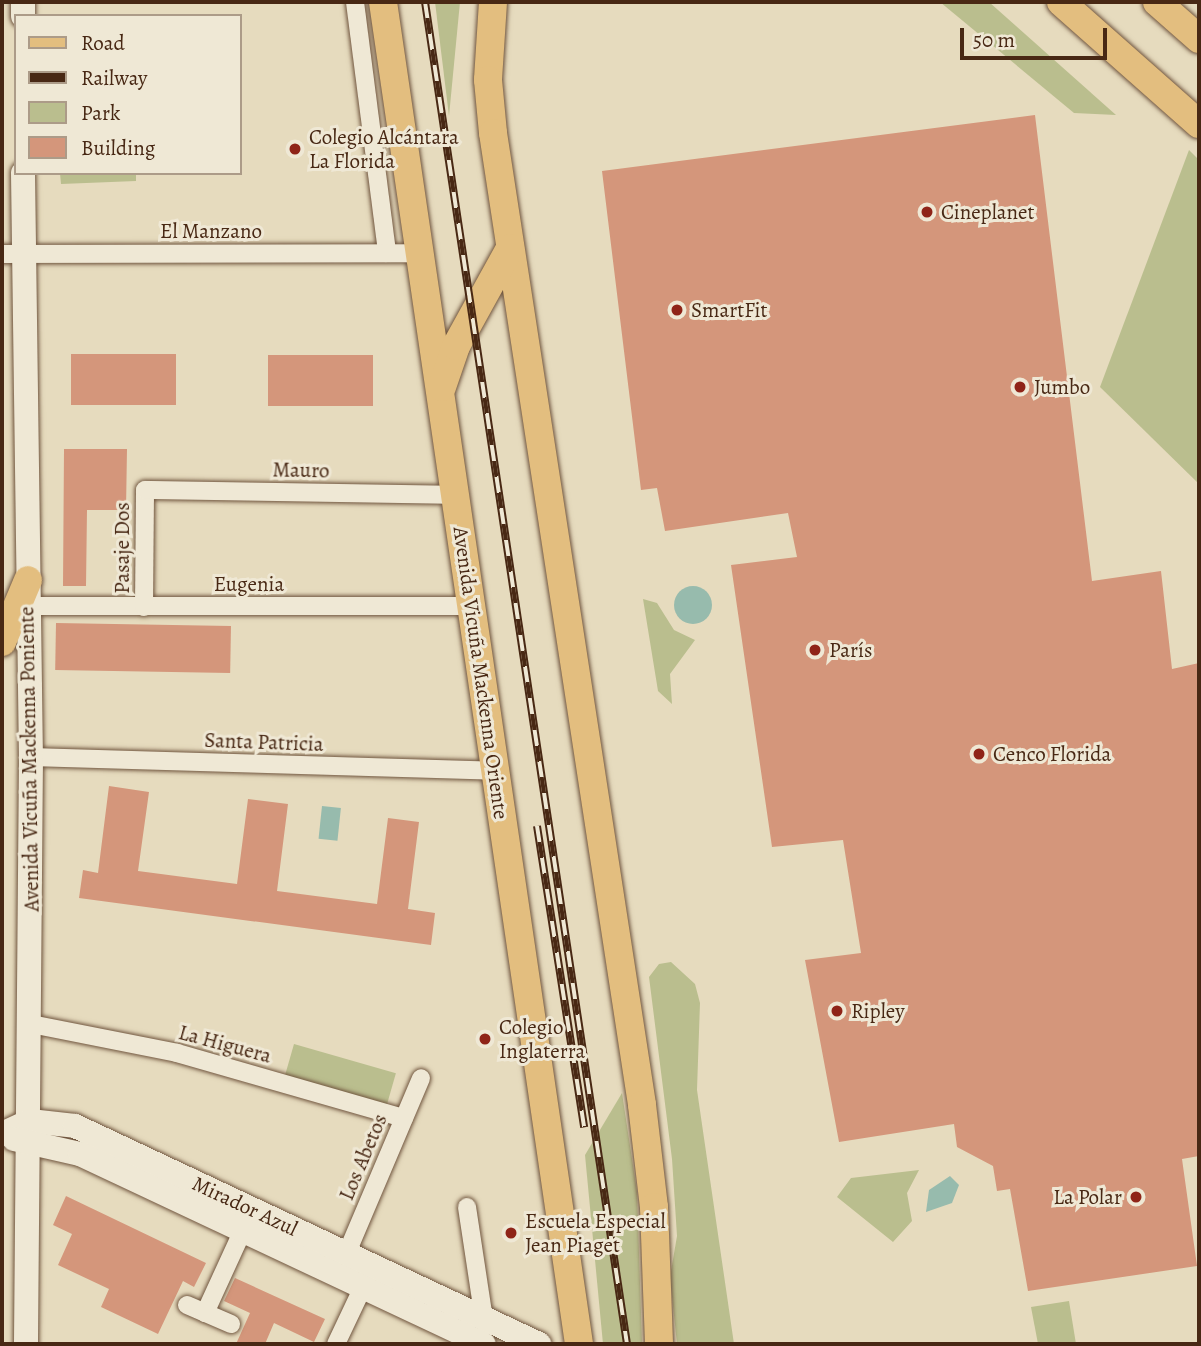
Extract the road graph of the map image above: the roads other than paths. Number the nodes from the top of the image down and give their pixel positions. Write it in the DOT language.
graph roads {
  1 [pos="355,2"];
  2 [pos="383,2"];
  3 [pos="493,2"];
  4 [pos="1061,2"];
  5 [pos="1157,2"];
  6 [pos="1199,39"];
  7 [pos="1199,124"];
  8 [pos="23,175"];
  9 [pos="510,248"];
  10 [pos="387,253"];
  11 [pos="420,253"];
  12 [pos="12,254"];
  13 [pos="440,393"];
  14 [pos="145,490"];
  15 [pos="455,495"];
  16 [pos="28,593"];
  17 [pos="470,606"];
  18 [pos="145,607"];
  19 [pos="2,642"];
  20 [pos="32,757"];
  21 [pos="495,771"];
  22 [pos="31,1024"];
  23 [pos="421,1078"];
  24 [pos="404,1118"];
  25 [pos="31,1131"];
  26 [pos="2,1135"];
  27 [pos="467,1207"];
  28 [pos="243,1230"];
  29 [pos="346,1255"];
  30 [pos="363,1287"];
  31 [pos="187,1305"];
  32 [pos="205,1313"];
  33 [pos="231,1324"];
  34 [pos="481,1337"];
  35 [pos="26,1344"];
  36 [pos="336,1344"];
  37 [pos="539,1344"];
  38 [pos="579,1344"];
  39 [pos="659,1344"];
  1 -- 10 [label="street"];
  2 -- 11 [label="main road, Avenida Vicuña Mackenna Oriente"];
  3 -- 9 [label="main road"];
  4 -- 7 [label="main road"];
  5 -- 6 [label="main road"];
  8 -- 12 [label="street, Avenida Vicuña Mackenna Poniente"];
  9 -- 13 [label="main road"];
  9 -- 39 [label="main road"];
  10 -- 11 [label="street, El Manzano"];
  10 -- 12 [label="street, El Manzano"];
  11 -- 13 [label="main road, Avenida Vicuña Mackenna Oriente"];
  12 -- 16 [label="street, Avenida Vicuña Mackenna Poniente"];
  13 -- 15 [label="main road, Avenida Vicuña Mackenna Oriente"];
  14 -- 15 [label="street, Mauro"];
  14 -- 18 [label="street, Pasaje Dos"];
  15 -- 17 [label="main road, Avenida Vicuña Mackenna Oriente"];
  16 -- 18 [label="street, Eugenia"];
  16 -- 19 [label="main road"];
  16 -- 20 [label="street, Avenida Vicuña Mackenna Poniente"];
  17 -- 18 [label="street, Eugenia"];
  17 -- 21 [label="main road, Avenida Vicuña Mackenna Oriente"];
  20 -- 21 [label="street, Santa Patricia"];
  20 -- 22 [label="street, Avenida Vicuña Mackenna Poniente"];
  21 -- 38 [label="main road, Avenida Vicuña Mackenna Oriente"];
  22 -- 24 [label="street, La Higuera"];
  22 -- 25 [label="street, Avenida Vicuña Mackenna Poniente"];
  23 -- 24 [label="street, Los Abetos"];
  24 -- 29 [label="street, Los Abetos"];
  25 -- 26 [label="street"];
  25 -- 28 [label="street, Mirador Azul"];
  25 -- 29 [label="street, Mirador Azul"];
  25 -- 35 [label="street, Avenida Vicuña Mackenna Poniente"];
  27 -- 34 [label="street"];
  28 -- 30 [label="street, Mirador Azul"];
  28 -- 32 [label="street"];
  29 -- 34 [label="street, Mirador Azul"];
  30 -- 34 [label="street, Mirador Azul"];
  30 -- 36 [label="street"];
  31 -- 32 [label="street"];
  32 -- 33 [label="street"];
  34 -- 37 [label="street, Mirador Azul"];
}
